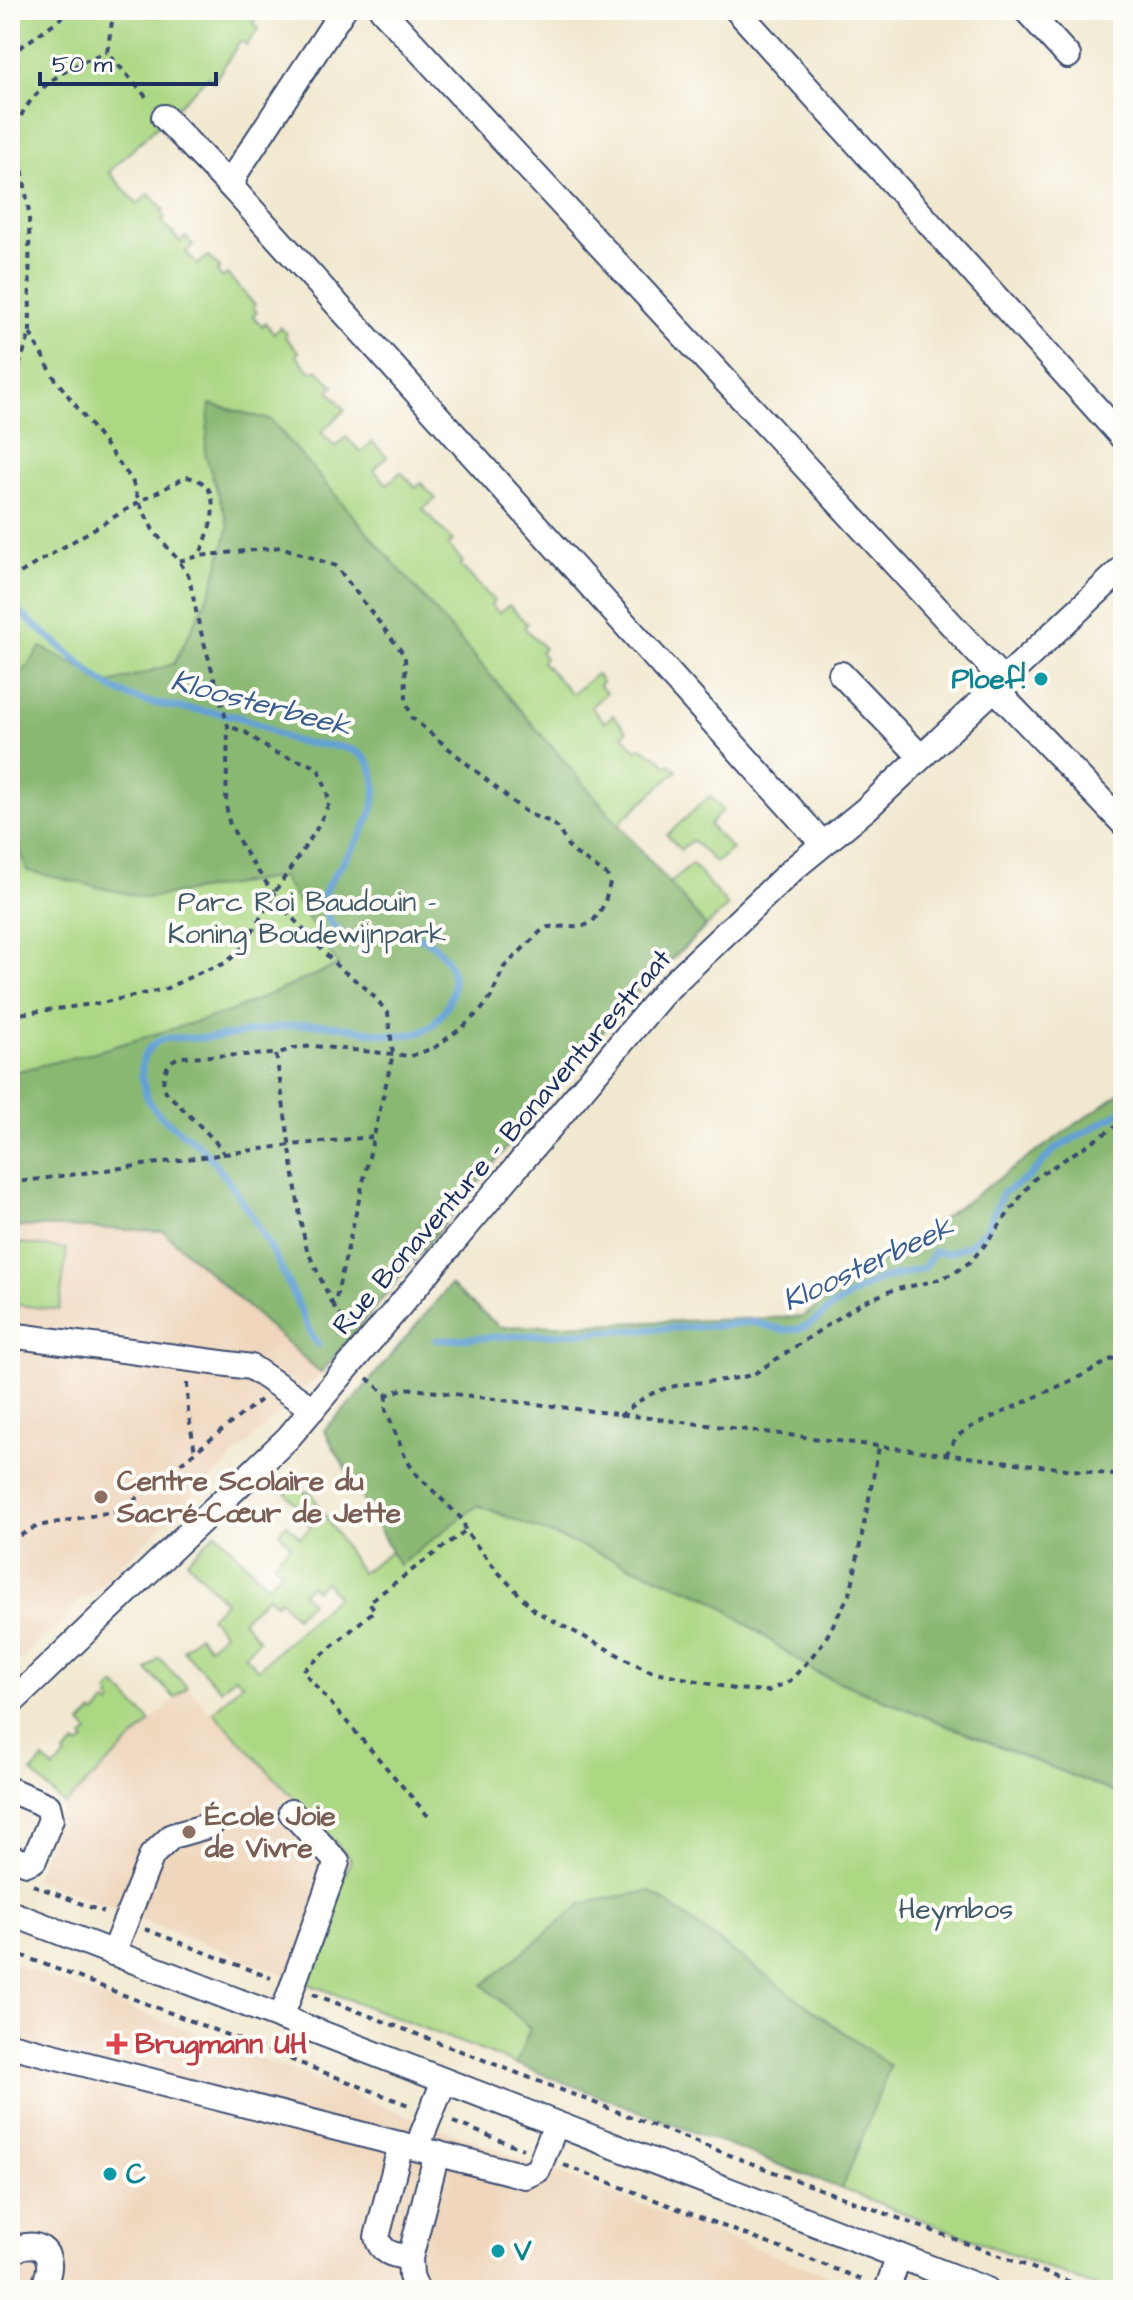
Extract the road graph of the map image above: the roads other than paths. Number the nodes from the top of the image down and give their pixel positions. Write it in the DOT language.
graph roads {
  1 [pos="343,10"];
  2 [pos="382,10"];
  3 [pos="737,10"];
  4 [pos="1026,10"];
  5 [pos="1068,56"];
  6 [pos="164,117"];
  7 [pos="235,191"];
  8 [pos="1123,438"];
  9 [pos="1123,568"];
  10 [pos="841,674"];
  11 [pos="998,684"];
  12 [pos="921,757"];
  13 [pos="1123,823"];
  14 [pos="823,844"];
  15 [pos="10,1335"];
  16 [pos="313,1409"];
  17 [pos="10,1704"];
  18 [pos="10,1790"];
  19 [pos="291,1812"];
  20 [pos="211,1825"];
  21 [pos="10,1857"];
  22 [pos="10,1913"];
  23 [pos="113,1953"];
  24 [pos="281,2018"];
  25 [pos="10,2045"];
  26 [pos="444,2081"];
  27 [pos="556,2124"];
  28 [pos="420,2144"];
  29 [pos="10,2255"];
  30 [pos="899,2256"];
  31 [pos="410,2258"];
  32 [pos="976,2288"];
  33 [pos="43,2290"];
  34 [pos="417,2290"];
  35 [pos="887,2290"];
  1 -- 7 [label="street"];
  2 -- 11 [label="street"];
  3 -- 8 [label="street"];
  4 -- 5 [label="street"];
  6 -- 7 [label="street"];
  7 -- 14 [label="street"];
  9 -- 11 [label="street, Rue Bonaventure - Bonaventurestraat"];
  10 -- 12 [label="street"];
  11 -- 12 [label="street, Rue Bonaventure - Bonaventurestraat"];
  11 -- 13 [label="street"];
  12 -- 14 [label="street, Rue Bonaventure - Bonaventurestraat"];
  14 -- 16 [label="street, Rue Bonaventure - Bonaventurestraat"];
  15 -- 16 [label="street"];
  16 -- 17 [label="street, Rue Bonaventure - Bonaventurestraat"];
  18 -- 21 [label="street"];
  19 -- 24 [label="street"];
  20 -- 23 [label="street"];
  22 -- 23 [label="street"];
  23 -- 24 [label="street"];
  24 -- 26 [label="street"];
  25 -- 28 [label="street"];
  26 -- 27 [label="street"];
  26 -- 28 [label="street"];
  27 -- 28 [label="street"];
  27 -- 30 [label="street"];
  28 -- 31 [label="street"];
  28 -- 31 [label="street"];
  29 -- 33 [label="street"];
  30 -- 32 [label="street"];
  30 -- 35 [label="street"];
  31 -- 34 [label="street"];
}
